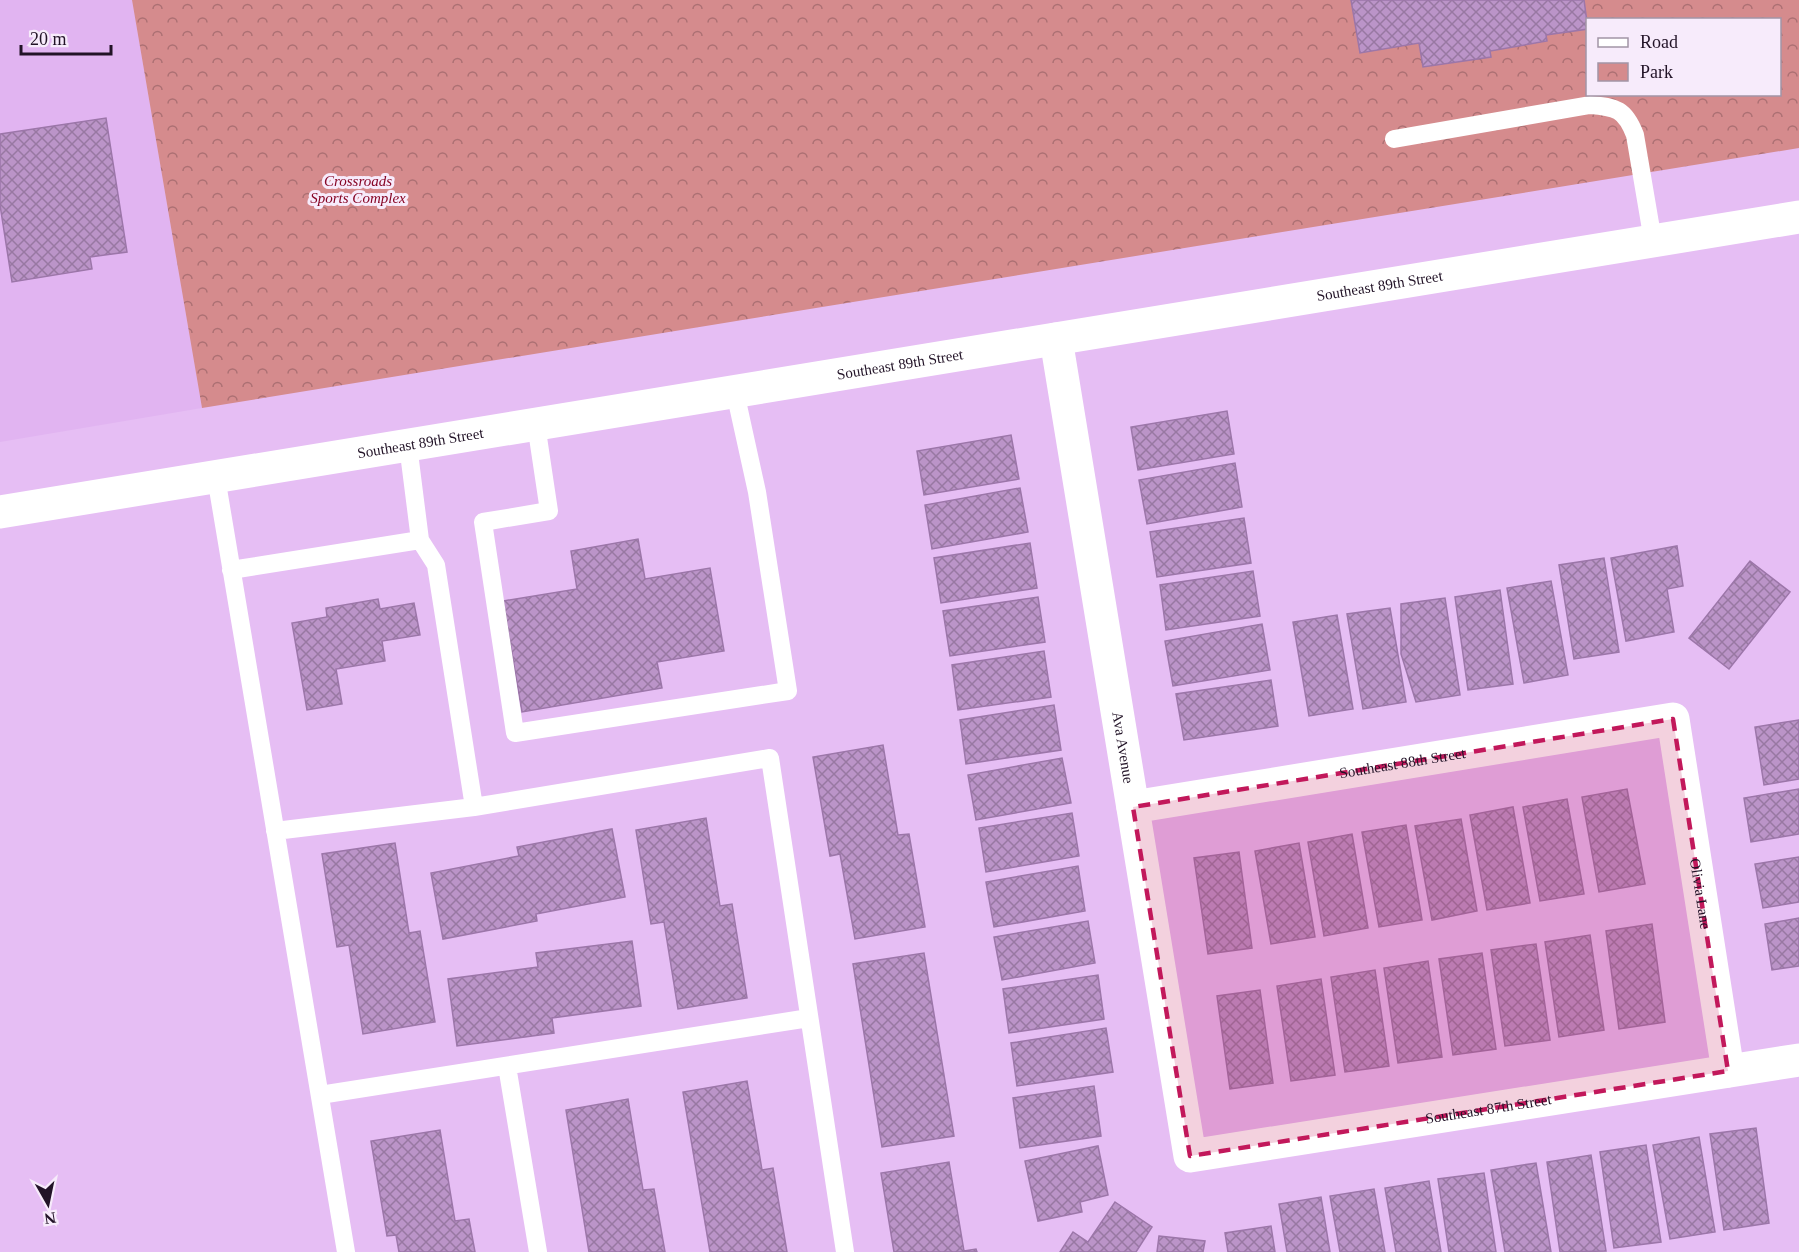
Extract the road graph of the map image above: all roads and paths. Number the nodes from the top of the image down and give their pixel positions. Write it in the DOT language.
graph roads {
  1 [pos="1394,139"];
  2 [pos="1799,217"];
  3 [pos="1653,241"];
  4 [pos="1056,339"];
  5 [pos="735,392"];
  6 [pos="536,424"];
  7 [pos="408,445"];
  8 [pos="216,477"];
  9 [pos="0,512"];
  10 [pos="420,540"];
  11 [pos="231,570"];
  12 [pos="1673,719"];
  13 [pos="474,807"];
  14 [pos="1133,807"];
  15 [pos="275,831"];
  16 [pos="809,1018"];
  17 [pos="1794,1058"];
  18 [pos="507,1065"];
  19 [pos="1728,1071"];
  20 [pos="320,1095"];
  21 [pos="1190,1156"];
  22 [pos="346,1252"];
  23 [pos="538,1252"];
  24 [pos="845,1252"];
  1 -- 3 [label="lane"];
  2 -- 3 [label="street, Southeast 89th Street"];
  3 -- 4 [label="street, Southeast 89th Street"];
  4 -- 5 [label="street, Southeast 89th Street"];
  4 -- 14 [label="street, Ava Avenue"];
  5 -- 6 [label="street, Southeast 89th Street"];
  5 -- 6 [label="lane"];
  6 -- 7 [label="street, Southeast 89th Street"];
  7 -- 8 [label="street, Southeast 89th Street"];
  7 -- 10 [label="lane"];
  8 -- 9 [label="street, Southeast 89th Street"];
  8 -- 11 [label="lane"];
  10 -- 11 [label="lane"];
  10 -- 13 [label="lane"];
  11 -- 15 [label="lane"];
  12 -- 14 [label="street, Southeast 88th Street"];
  12 -- 19 [label="street, Olivia Lane"];
  13 -- 15 [label="lane"];
  13 -- 16 [label="lane"];
  14 -- 21 [label="street, Ava Avenue"];
  15 -- 20 [label="lane"];
  16 -- 18 [label="lane"];
  16 -- 24 [label="lane"];
  17 -- 19 [label="street, Southeast 87th Street"];
  18 -- 20 [label="lane"];
  18 -- 23 [label="lane"];
  19 -- 21 [label="street, Southeast 87th Street"];
  20 -- 22 [label="lane"];
}
